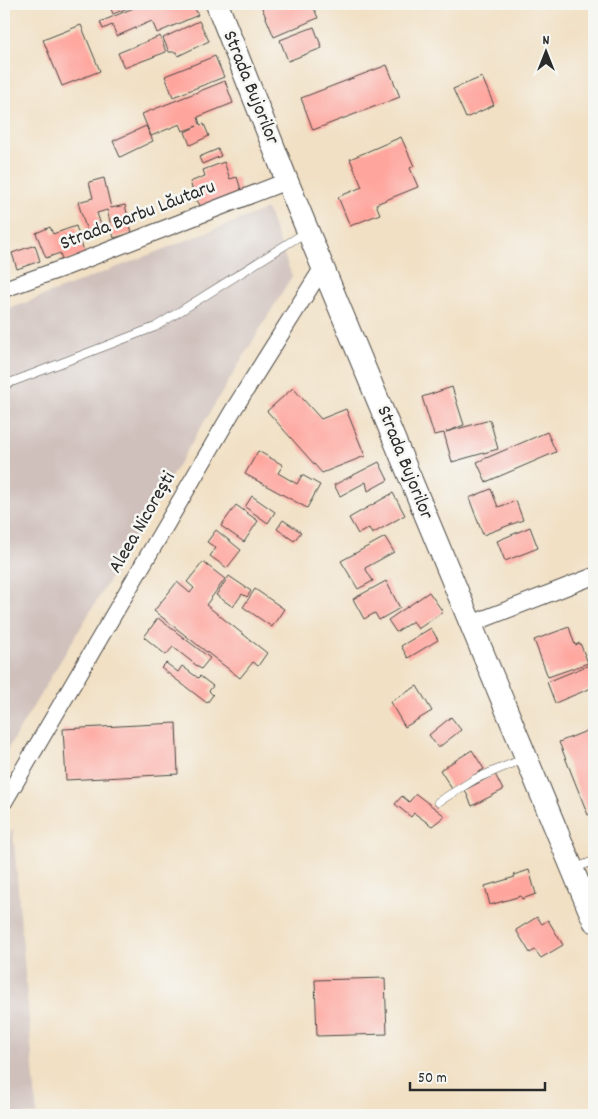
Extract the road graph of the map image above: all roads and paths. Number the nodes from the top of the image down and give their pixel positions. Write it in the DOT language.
graph roads {
  1 [pos="217,4"];
  2 [pos="287,181"];
  3 [pos="308,230"];
  4 [pos="323,267"];
  5 [pos="4,289"];
  6 [pos="4,385"];
  7 [pos="594,576"];
  8 [pos="471,624"];
  9 [pos="526,757"];
  10 [pos="4,802"];
  11 [pos="438,802"];
  12 [pos="594,861"];
  13 [pos="573,869"];
  14 [pos="594,921"];
  1 -- 2 [label="main road, Strada Bujorilor"];
  2 -- 3 [label="main road, Strada Bujorilor"];
  2 -- 5 [label="street, Strada Barbu Lăutaru"];
  3 -- 4 [label="main road, Strada Bujorilor"];
  3 -- 6 [label="lane"];
  4 -- 8 [label="main road, Strada Bujorilor"];
  4 -- 10 [label="street, Aleea Nicorești"];
  7 -- 8 [label="street"];
  8 -- 9 [label="main road, Strada Bujorilor"];
  9 -- 11 [label="lane"];
  9 -- 13 [label="main road, Strada Bujorilor"];
  12 -- 13 [label="lane"];
  13 -- 14 [label="main road, Strada Bujorilor"];
}
